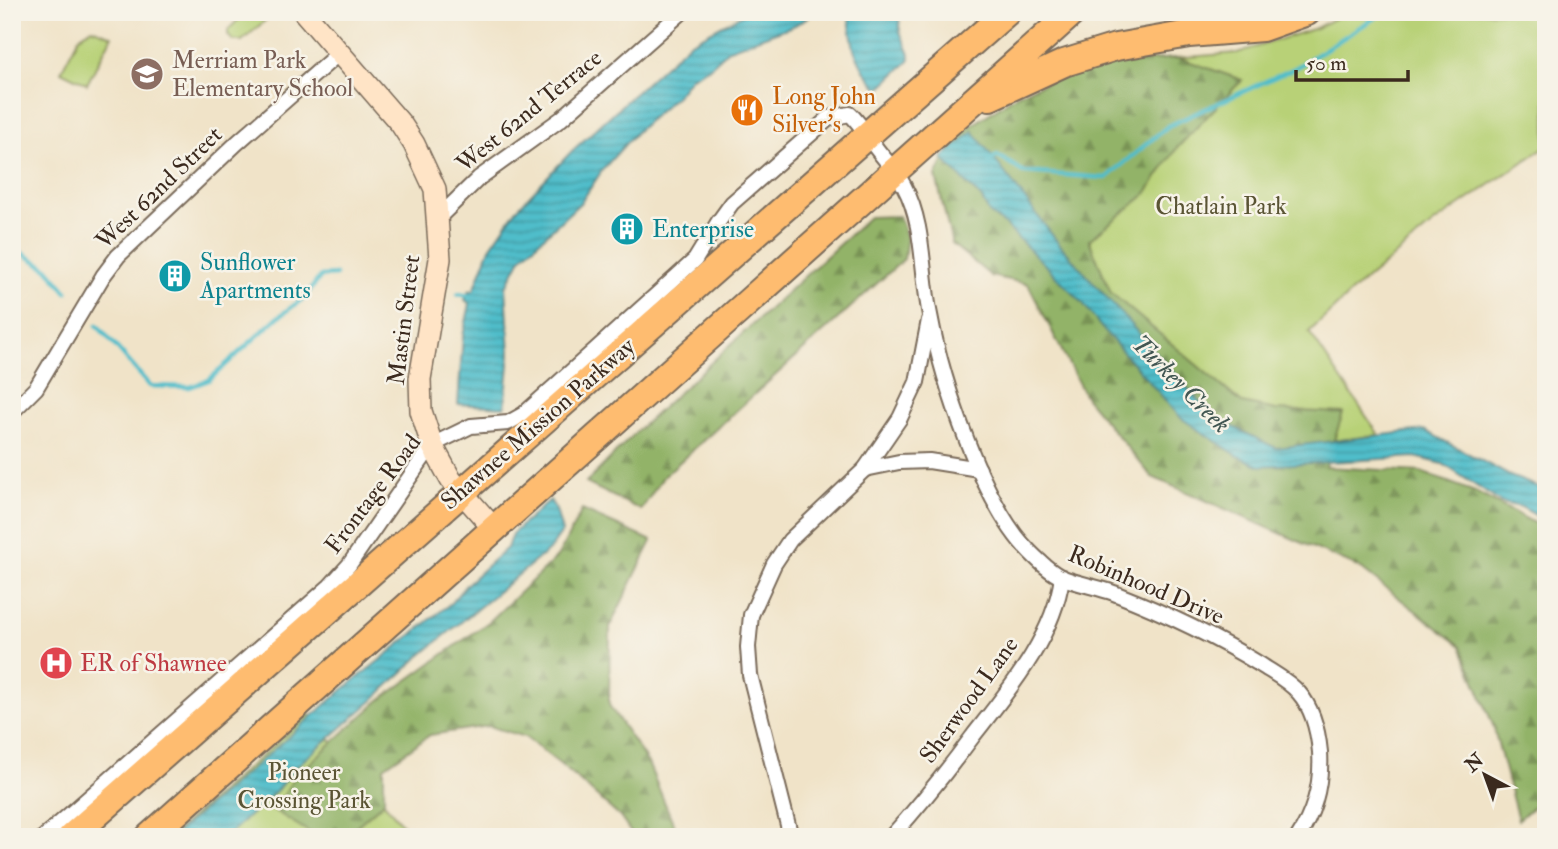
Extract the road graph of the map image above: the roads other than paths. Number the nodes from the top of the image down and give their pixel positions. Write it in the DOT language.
graph roads {
  1 [pos="304,12"];
  2 [pos="682,12"];
  3 [pos="1007,12"];
  4 [pos="1073,12"];
  5 [pos="1307,12"];
  6 [pos="339,52"];
  7 [pos="966,108"];
  8 [pos="867,136"];
  9 [pos="895,173"];
  10 [pos="437,219"];
  11 [pos="930,315"];
  12 [pos="12,412"];
  13 [pos="432,445"];
  14 [pos="865,469"];
  15 [pos="979,469"];
  16 [pos="461,492"];
  17 [pos="495,530"];
  18 [pos="1062,577"];
  19 [pos="44,837"];
  20 [pos="71,837"];
  21 [pos="149,837"];
  22 [pos="791,837"];
  23 [pos="891,837"];
  24 [pos="1298,837"];
  1 -- 6 [label="street, Mastin Street"];
  2 -- 10 [label="street, West 62nd Terrace"];
  3 -- 8 [label="highway, Shawnee Mission Parkway"];
  4 -- 7 [label="highway, Shawnee Mission Parkway"];
  5 -- 7 [label="highway"];
  6 -- 10 [label="street, Mastin Street"];
  6 -- 12 [label="street, West 62nd Street"];
  7 -- 9 [label="highway, Shawnee Mission Parkway"];
  8 -- 9 [label="street, Robinhood Drive"];
  8 -- 13 [label="street, Frontage Road"];
  8 -- 16 [label="highway, Shawnee Mission Parkway"];
  9 -- 11 [label="street, Robinhood Drive"];
  9 -- 17 [label="highway, Shawnee Mission Parkway"];
  10 -- 13 [label="street, Mastin Street"];
  11 -- 14 [label="street, Robinhood Drive"];
  11 -- 15 [label="street, Robinhood Drive"];
  13 -- 16 [label="street, Mastin Street"];
  13 -- 19 [label="street, Frontage Road"];
  14 -- 15 [label="street"];
  14 -- 22 [label="street, Robinhood Drive"];
  15 -- 18 [label="street, Robinhood Drive"];
  16 -- 17 [label="street, Mastin Street"];
  16 -- 20 [label="highway, Shawnee Mission Parkway"];
  17 -- 21 [label="highway, Shawnee Mission Parkway"];
  18 -- 23 [label="street, Sherwood Lane"];
  18 -- 24 [label="street, Robinhood Drive"];
}
